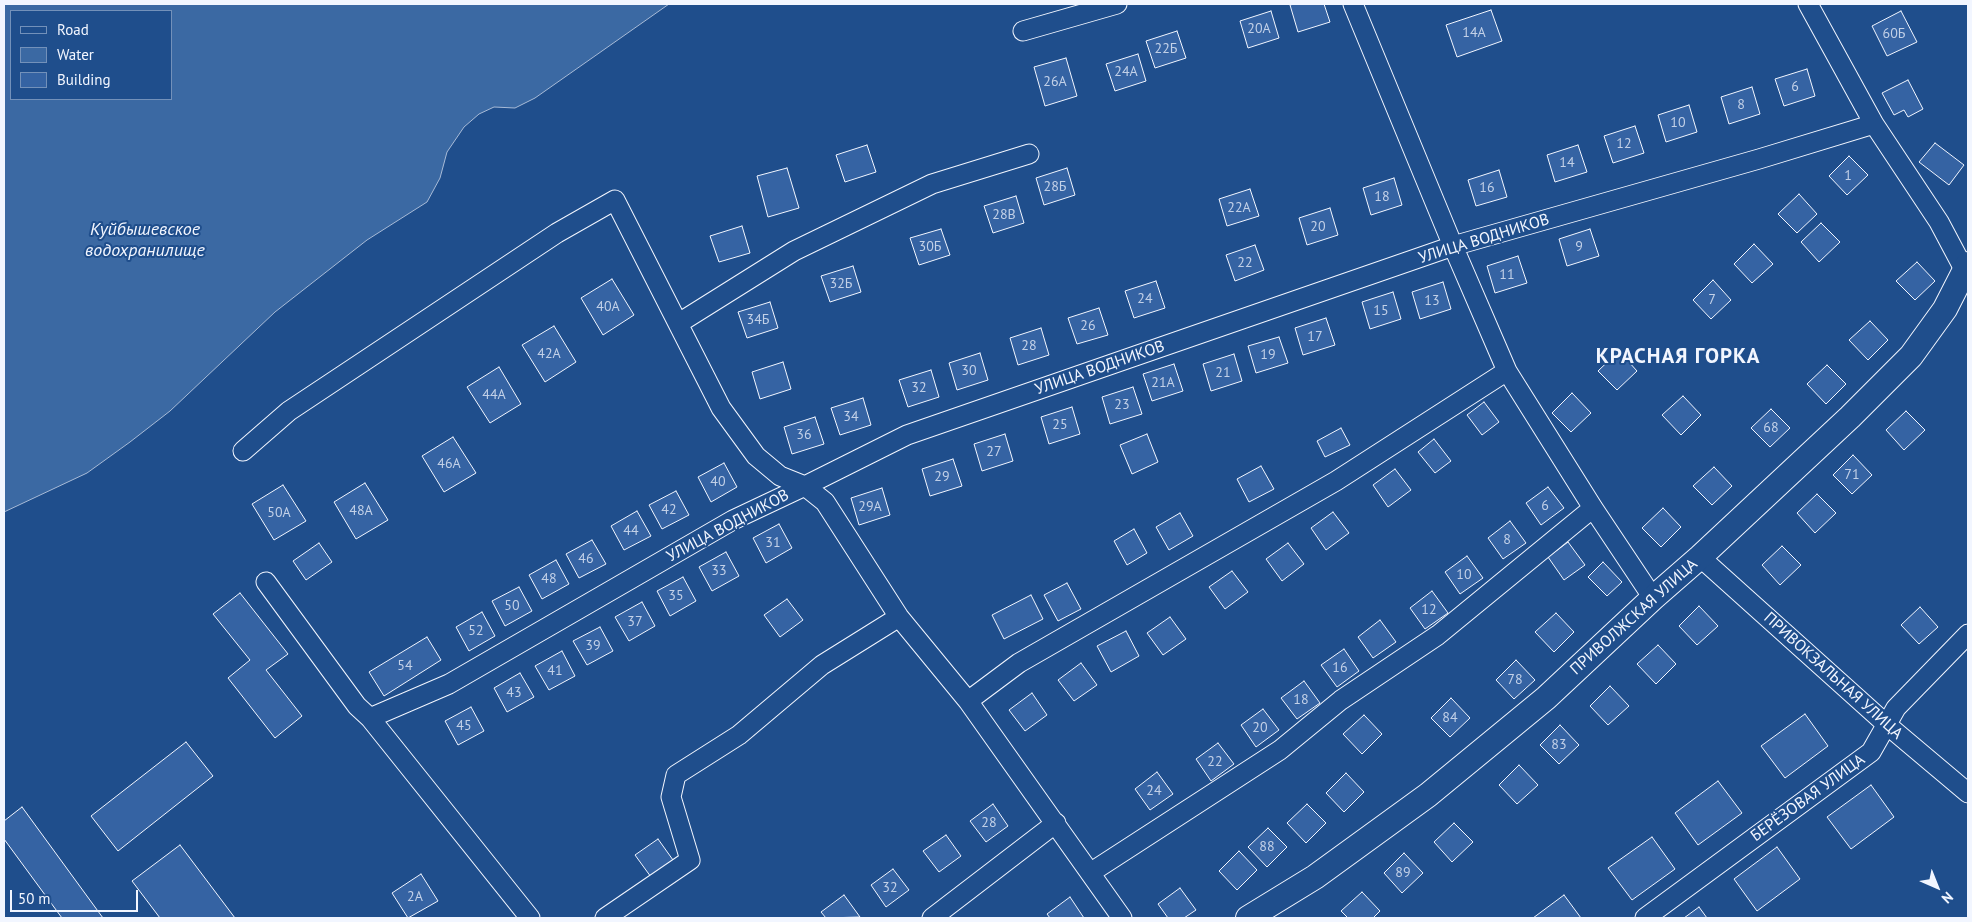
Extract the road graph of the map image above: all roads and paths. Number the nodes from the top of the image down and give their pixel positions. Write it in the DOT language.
graph roads {
  1 [pos="1117,4"];
  2 [pos="1353,4"];
  3 [pos="1808,4"];
  4 [pos="1023,31"];
  5 [pos="1874,124"];
  6 [pos="1029,154"];
  7 [pos="1453,246"];
  8 [pos="1965,276"];
  9 [pos="679,323"];
  10 [pos="1507,371"];
  11 [pos="243,451"];
  12 [pos="805,486"];
  13 [pos="1593,508"];
  14 [pos="1700,557"];
  15 [pos="266,582"];
  16 [pos="1653,598"];
  17 [pos="899,617"];
  18 [pos="1968,634"];
  19 [pos="968,700"];
  20 [pos="370,718"];
  21 [pos="1886,724"];
  22 [pos="1968,793"];
  23 [pos="1056,823"];
  24 [pos="1090,873"];
  25 [pos="530,918"];
  26 [pos="605,918"];
  27 [pos="932,918"];
  28 [pos="1122,918"];
  29 [pos="1248,918"];
  30 [pos="1645,918"];
  1 -- 4 [label="street"];
  2 -- 7 [label="street"];
  3 -- 5 [label="street"];
  5 -- 7 [label="street, УЛИЦА ВОДНИКОВ"];
  5 -- 8 [label="street"];
  6 -- 9 [label="street"];
  7 -- 10 [label="street"];
  7 -- 12 [label="street, УЛИЦА ВОДНИКОВ"];
  8 -- 14 [label="main road, ПРИВОЛЖСКАЯ УЛИЦА"];
  9 -- 11 [label="street"];
  9 -- 12 [label="street"];
  10 -- 13 [label="street"];
  10 -- 19 [label="street"];
  12 -- 17 [label="street"];
  12 -- 20 [label="street, УЛИЦА ВОДНИКОВ"];
  13 -- 16 [label="street"];
  13 -- 24 [label="street"];
  14 -- 16 [label="main road, ПРИВОЛЖСКАЯ УЛИЦА"];
  14 -- 21 [label="street, ПРИВОКЗАЛЬНАЯ УЛИЦА"];
  15 -- 20 [label="street"];
  16 -- 29 [label="main road, ПРИВОЛЖСКАЯ УЛИЦА"];
  17 -- 19 [label="street"];
  17 -- 26 [label="street"];
  18 -- 21 [label="street, БЕРЁЗОВАЯ УЛИЦА"];
  19 -- 23 [label="street"];
  20 -- 25 [label="street"];
  21 -- 22 [label="street, ПРИВОКЗАЛЬНАЯ УЛИЦА"];
  21 -- 30 [label="street, БЕРЁЗОВАЯ УЛИЦА"];
  23 -- 24 [label="street"];
  23 -- 27 [label="street"];
  24 -- 28 [label="street"];
}
